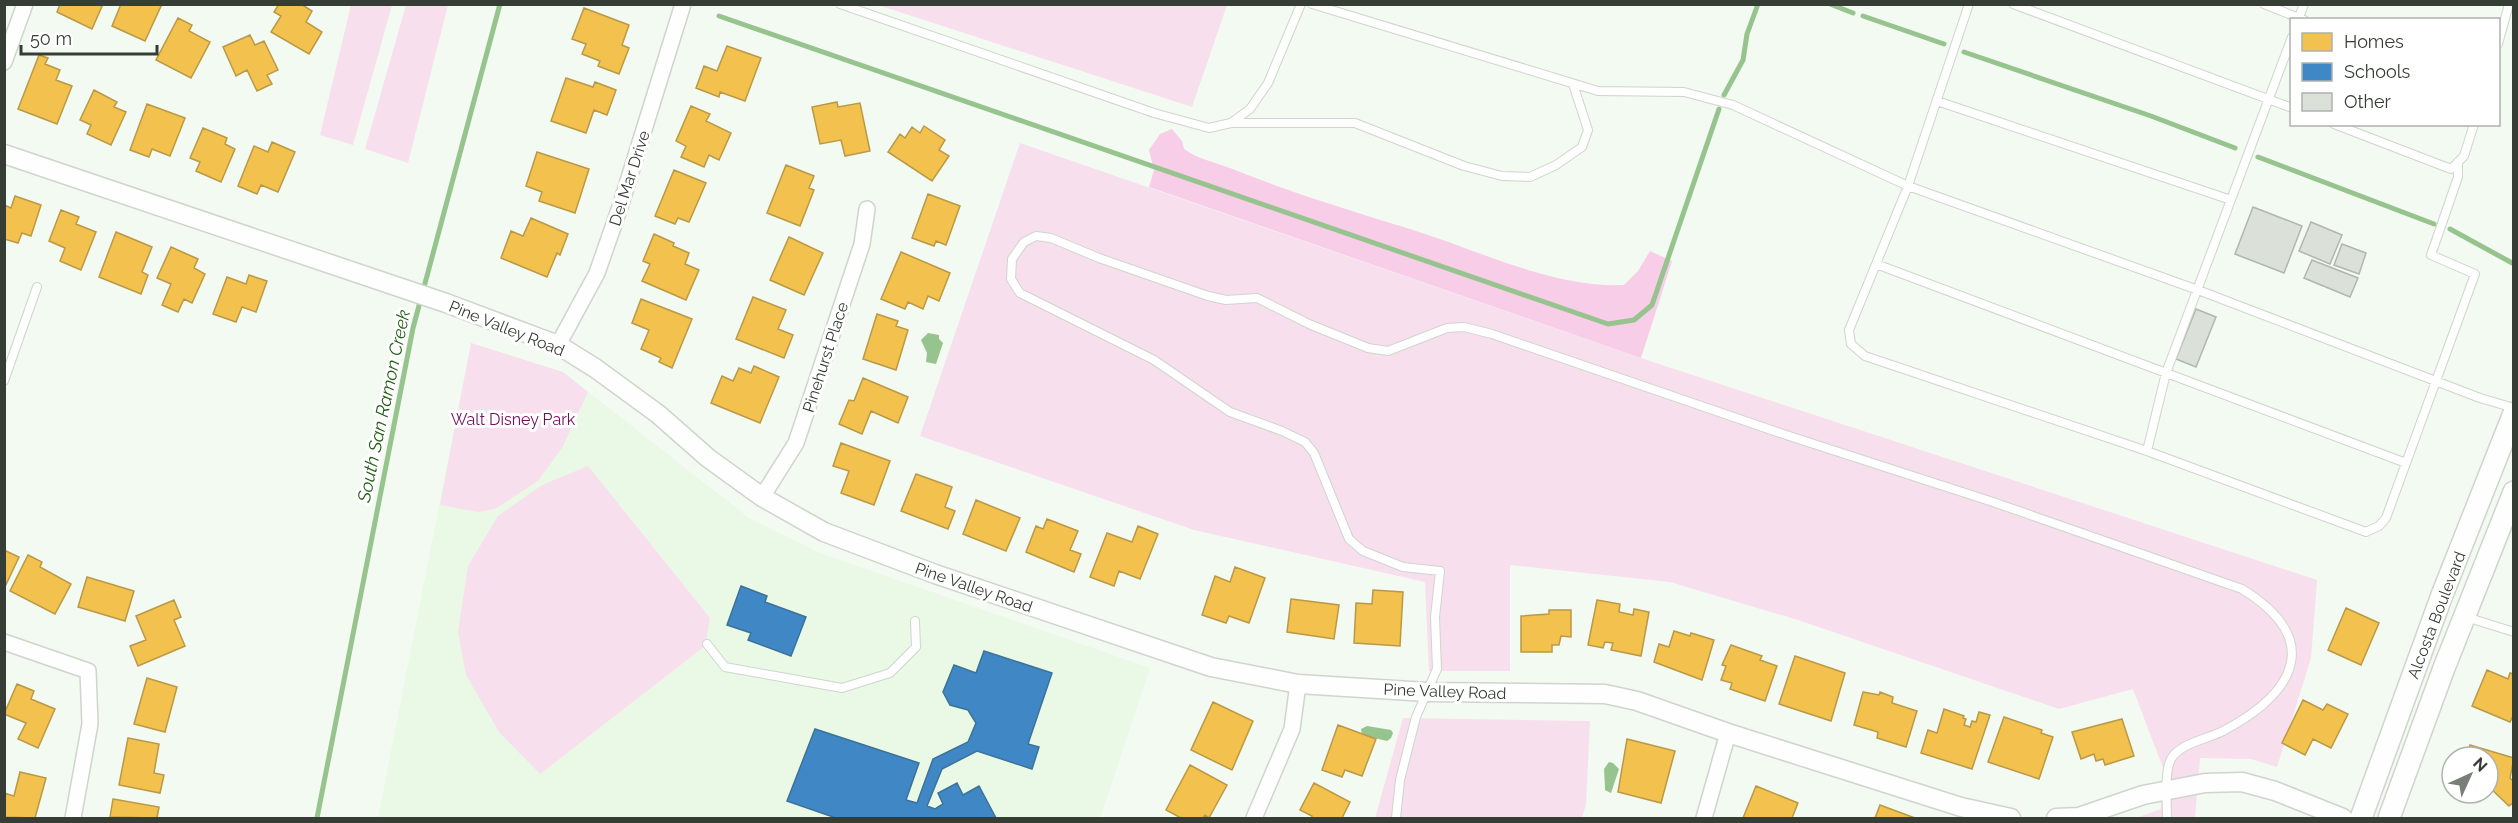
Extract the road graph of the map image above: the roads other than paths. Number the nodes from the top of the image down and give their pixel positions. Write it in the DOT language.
graph roads {
  1 [pos="25,4"];
  2 [pos="683,4"];
  3 [pos="840,4"];
  4 [pos="1301,4"];
  5 [pos="1312,4"];
  6 [pos="1969,4"];
  7 [pos="2013,4"];
  8 [pos="2264,4"];
  9 [pos="2510,4"];
  10 [pos="2298,18"];
  11 [pos="2500,40"];
  12 [pos="2290,42"];
  13 [pos="4,62"];
  14 [pos="1574,84"];
  15 [pos="2268,99"];
  16 [pos="1937,101"];
  17 [pos="2290,107"];
  18 [pos="1231,123"];
  19 [pos="2339,126"];
  20 [pos="2473,126"];
  21 [pos="4,154"];
  22 [pos="2458,162"];
  23 [pos="1908,186"];
  24 [pos="2231,200"];
  25 [pos="867,209"];
  26 [pos="1876,264"];
  27 [pos="37,287"];
  28 [pos="2198,290"];
  29 [pos="558,345"];
  30 [pos="2166,373"];
  31 [pos="4,381"];
  32 [pos="2435,381"];
  33 [pos="2514,408"];
  34 [pos="2514,413"];
  35 [pos="2147,451"];
  36 [pos="2406,463"];
  37 [pos="2514,492"];
  38 [pos="762,497"];
  39 [pos="2465,617"];
  40 [pos="915,621"];
  41 [pos="2514,632"];
  42 [pos="4,642"];
  43 [pos="707,644"];
  44 [pos="1298,684"];
  45 [pos="1427,692"];
  46 [pos="1728,733"];
  47 [pos="2166,791"];
  48 [pos="1959,813"];
  49 [pos="73,819"];
  50 [pos="1254,819"];
  51 [pos="1396,819"];
  52 [pos="1704,819"];
  53 [pos="2011,819"];
  54 [pos="2056,819"];
  55 [pos="2167,819"];
  56 [pos="2343,819"];
  57 [pos="2361,819"];
  58 [pos="2389,819"];
  1 -- 13 [label="street"];
  2 -- 29 [label="street, Del Mar Drive"];
  3 -- 18 [label="lane"];
  4 -- 18 [label="lane"];
  5 -- 14 [label="lane"];
  6 -- 16 [label="lane"];
  7 -- 15 [label="lane"];
  8 -- 10 [label="lane"];
  9 -- 11 [label="lane"];
  12 -- 15 [label="lane"];
  14 -- 18 [label="lane"];
  14 -- 23 [label="lane"];
  15 -- 17 [label="lane"];
  15 -- 24 [label="lane"];
  16 -- 23 [label="lane"];
  16 -- 24 [label="lane"];
  19 -- 22 [label="lane"];
  20 -- 22 [label="lane"];
  21 -- 29 [label="street, Pine Valley Road"];
  22 -- 32 [label="lane"];
  23 -- 26 [label="lane"];
  23 -- 28 [label="lane"];
  24 -- 28 [label="lane"];
  25 -- 38 [label="street, Pinehurst Place"];
  26 -- 30 [label="lane"];
  26 -- 35 [label="lane"];
  27 -- 31 [label="lane"];
  28 -- 30 [label="lane"];
  28 -- 32 [label="lane"];
  29 -- 38 [label="street, Pine Valley Road"];
  30 -- 35 [label="lane"];
  30 -- 36 [label="lane"];
  32 -- 33 [label="lane"];
  32 -- 36 [label="lane"];
  34 -- 57 [label="main road, Alcosta Boulevard"];
  35 -- 36 [label="lane"];
  37 -- 39 [label="main road, Alcosta Boulevard"];
  38 -- 44 [label="street, Pine Valley Road"];
  39 -- 41 [label="lane"];
  39 -- 58 [label="main road, Alcosta Boulevard"];
  40 -- 43 [label="lane"];
  42 -- 49 [label="street"];
  44 -- 45 [label="street, Pine Valley Road"];
  44 -- 50 [label="street"];
  45 -- 46 [label="street, Pine Valley Road"];
  45 -- 47 [label="lane"];
  45 -- 51 [label="lane"];
  46 -- 48 [label="street, Pine Valley Road"];
  46 -- 52 [label="street"];
  47 -- 54 [label="street"];
  47 -- 55 [label="lane"];
  47 -- 56 [label="street"];
  48 -- 53 [label="street, Pine Valley Road"];
}
